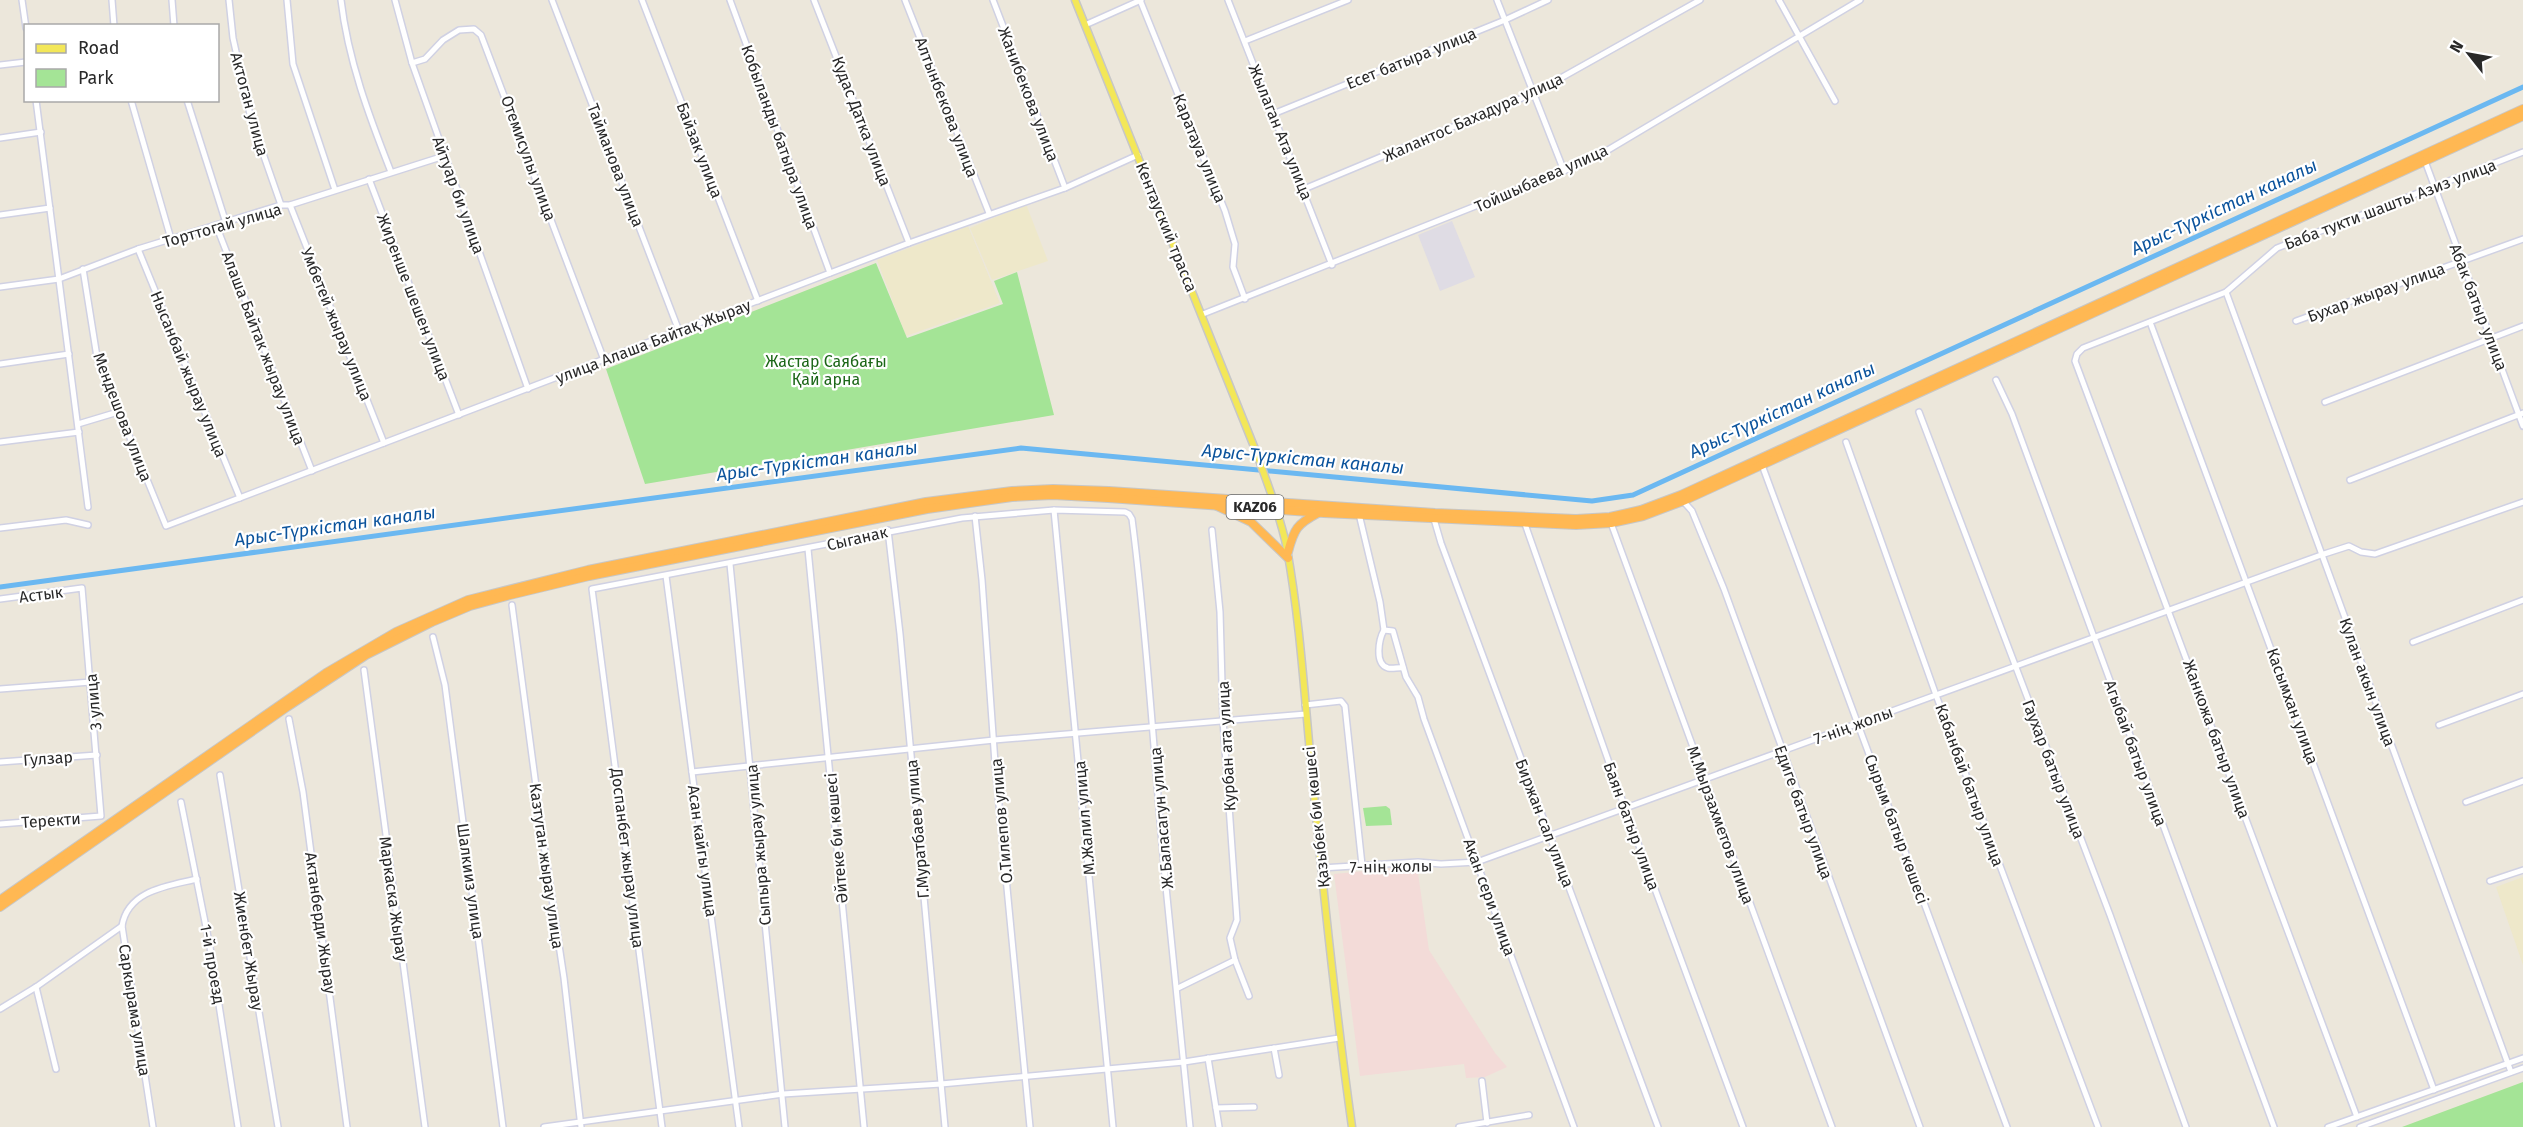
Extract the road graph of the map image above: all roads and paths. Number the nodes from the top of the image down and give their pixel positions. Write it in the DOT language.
graph roads {
  1 [pos="22,0"];
  2 [pos="112,0"];
  3 [pos="172,0"];
  4 [pos="229,0"];
  5 [pos="286,0"];
  6 [pos="341,0"];
  7 [pos="396,0"];
  8 [pos="552,0"];
  9 [pos="642,0"];
  10 [pos="730,0"];
  11 [pos="814,0"];
  12 [pos="905,0"];
  13 [pos="993,0"];
  14 [pos="1075,0"];
  15 [pos="1141,0"];
  16 [pos="1228,0"];
  17 [pos="1348,0"];
  18 [pos="1497,0"];
  19 [pos="1548,0"];
  20 [pos="1700,0"];
  21 [pos="1779,0"];
  22 [pos="1860,0"];
  23 [pos="1505,20"];
  24 [pos="26,24"];
  25 [pos="114,24"];
  26 [pos="174,24"];
  27 [pos="1085,25"];
  28 [pos="1800,36"];
  29 [pos="1245,41"];
  30 [pos="24,62"];
  31 [pos="412,63"];
  32 [pos="0,65"];
  33 [pos="1534,93"];
  34 [pos="1835,101"];
  35 [pos="36,102"];
  36 [pos="132,102"];
  37 [pos="188,102"];
  38 [pos="2523,109"];
  39 [pos="1273,114"];
  40 [pos="2523,116"];
  41 [pos="40,132"];
  42 [pos="0,138"];
  43 [pos="2523,152"];
  44 [pos="1138,155"];
  45 [pos="444,156"];
  46 [pos="2425,161"];
  47 [pos="1564,171"];
  48 [pos="391,172"];
  49 [pos="369,179"];
  50 [pos="2435,187"];
  51 [pos="1065,188"];
  52 [pos="1304,189"];
  53 [pos="335,190"];
  54 [pos="281,205"];
  55 [pos="290,205"];
  56 [pos="50,208"];
  57 [pos="989,213"];
  58 [pos="0,215"];
  59 [pos="226,222"];
  60 [pos="216,225"];
  61 [pos="171,239"];
  62 [pos="2523,239"];
  63 [pos="909,243"];
  64 [pos="138,249"];
  65 [pos="2462,261"];
  66 [pos="1332,265"];
  67 [pos="83,269"];
  68 [pos="830,273"];
  69 [pos="59,279"];
  70 [pos="0,287"];
  71 [pos="2226,292"];
  72 [pos="1245,299"];
  73 [pos="758,301"];
  74 [pos="1203,314"];
  75 [pos="2296,321"];
  76 [pos="2150,322"];
  77 [pos="2523,326"];
  78 [pos="680,331"];
  79 [pos="2492,338"];
  80 [pos="69,354"];
  81 [pos="604,360"];
  82 [pos="2076,361"];
  83 [pos="0,364"];
  84 [pos="1996,380"];
  85 [pos="528,388"];
  86 [pos="2325,402"];
  87 [pos="118,412"];
  88 [pos="1919,412"];
  89 [pos="2521,414"];
  90 [pos="459,415"];
  91 [pos="78,423"];
  92 [pos="2523,426"];
  93 [pos="79,432"];
  94 [pos="0,442"];
  95 [pos="1846,442"];
  96 [pos="384,443"];
  97 [pos="1762,465"];
  98 [pos="312,471"];
  99 [pos="2350,480"];
  100 [pos="1267,482"];
  101 [pos="240,498"];
  102 [pos="1683,501"];
  103 [pos="2523,502"];
  104 [pos="1216,505"];
  105 [pos="1276,505"];
  106 [pos="88,507"];
  107 [pos="1054,510"];
  108 [pos="1125,512"];
  109 [pos="1319,513"];
  110 [pos="1359,514"];
  111 [pos="975,516"];
  112 [pos="1434,519"];
  113 [pos="1611,524"];
  114 [pos="88,525"];
  115 [pos="1525,525"];
  116 [pos="166,526"];
  117 [pos="0,528"];
  118 [pos="888,530"];
  119 [pos="1212,530"];
  120 [pos="808,549"];
  121 [pos="1288,555"];
  122 [pos="2321,555"];
  123 [pos="730,564"];
  124 [pos="666,576"];
  125 [pos="2245,582"];
  126 [pos="82,588"];
  127 [pos="592,590"];
  128 [pos="0,599"];
  129 [pos="2523,600"];
  130 [pos="512,605"];
  131 [pos="2170,611"];
  132 [pos="1384,630"];
  133 [pos="433,637"];
  134 [pos="2093,639"];
  135 [pos="2413,642"];
  136 [pos="2014,666"];
  137 [pos="1404,668"];
  138 [pos="364,670"];
  139 [pos="91,682"];
  140 [pos="0,689"];
  141 [pos="2523,694"];
  142 [pos="1936,695"];
  143 [pos="1305,705"];
  144 [pos="1306,714"];
  145 [pos="289,719"];
  146 [pos="1223,720"];
  147 [pos="1858,724"];
  148 [pos="2439,724"];
  149 [pos="1153,726"];
  150 [pos="1076,733"];
  151 [pos="994,740"];
  152 [pos="910,748"];
  153 [pos="1782,750"];
  154 [pos="97,755"];
  155 [pos="829,757"];
  156 [pos="0,762"];
  157 [pos="750,765"];
  158 [pos="692,772"];
  159 [pos="220,775"];
  160 [pos="1704,779"];
  161 [pos="2523,782"];
  162 [pos="182,802"];
  163 [pos="2466,802"];
  164 [pos="1625,808"];
  165 [pos="101,816"];
  166 [pos="0,824"];
  167 [pos="1550,836"];
  168 [pos="1477,862"];
  169 [pos="1362,865"];
  170 [pos="1321,868"];
  171 [pos="2523,870"];
  172 [pos="197,879"];
  173 [pos="2490,882"];
  174 [pos="0,900"];
  175 [pos="0,907"];
  176 [pos="122,926"];
  177 [pos="1235,960"];
  178 [pos="36,987"];
  179 [pos="1178,988"];
  180 [pos="1249,996"];
  181 [pos="0,1009"];
  182 [pos="1339,1038"];
  183 [pos="1274,1048"];
  184 [pos="1208,1058"];
  185 [pos="2523,1058"];
  186 [pos="1184,1062"];
  187 [pos="2509,1063"];
  188 [pos="2523,1068"];
  189 [pos="56,1069"];
  190 [pos="1108,1069"];
  191 [pos="2511,1072"];
  192 [pos="1279,1075"];
  193 [pos="1025,1077"];
  194 [pos="1482,1081"];
  195 [pos="941,1084"];
  196 [pos="861,1089"];
  197 [pos="2434,1090"];
  198 [pos="783,1094"];
  199 [pos="736,1099"];
  200 [pos="1254,1107"];
  201 [pos="1216,1108"];
  202 [pos="659,1111"];
  203 [pos="1529,1115"];
  204 [pos="2357,1117"];
  205 [pos="1487,1123"];
  206 [pos="580,1124"];
  207 [pos="153,1127"];
  208 [pos="238,1127"];
  209 [pos="278,1127"];
  210 [pos="347,1127"];
  211 [pos="425,1127"];
  212 [pos="503,1127"];
  213 [pos="544,1127"];
  214 [pos="662,1127"];
  215 [pos="739,1127"];
  216 [pos="785,1127"];
  217 [pos="864,1127"];
  218 [pos="945,1127"];
  219 [pos="1030,1127"];
  220 [pos="1113,1127"];
  221 [pos="1190,1127"];
  222 [pos="1219,1127"];
  223 [pos="1352,1127"];
  224 [pos="1459,1127"];
  225 [pos="1574,1127"];
  226 [pos="1658,1127"];
  227 [pos="1743,1127"];
  228 [pos="1832,1127"];
  229 [pos="1920,1127"];
  230 [pos="2007,1127"];
  231 [pos="2098,1127"];
  232 [pos="2186,1127"];
  233 [pos="2274,1127"];
  234 [pos="2328,1127"];
  235 [pos="2360,1127"];
  1 -- 24 [label="street"];
  2 -- 25 [label="street"];
  3 -- 26 [label="street"];
  4 -- 54 [label="street, Актоган улица"];
  5 -- 53 [label="street"];
  6 -- 48 [label="street"];
  7 -- 31 [label="street, Айтуар би улица"];
  8 -- 78 [label="street, Тайманова улица"];
  9 -- 73 [label="street, Байзак улица"];
  10 -- 68 [label="street, Кобыланды батыра улица"];
  11 -- 63 [label="street, Кудас Датка улица"];
  12 -- 57 [label="street, Алтынбекова улица"];
  13 -- 51 [label="street, Жанибекова улица"];
  14 -- 27 [label="main road, Кентауский трасса"];
  15 -- 27 [label="street"];
  15 -- 72 [label="street, Каратауа улица"];
  16 -- 29 [label="street, Жылаган Ата улица"];
  17 -- 29 [label="street"];
  18 -- 23 [label="street"];
  19 -- 23 [label="street, Есет батыра улица"];
  20 -- 33 [label="street, Жалантос Бахадура улица"];
  21 -- 28 [label="street"];
  22 -- 28 [label="street, Тойшыбаева улица"];
  23 -- 33 [label="street"];
  23 -- 39 [label="street, Есет батыра улица"];
  27 -- 44 [label="main road, Кентауский трасса"];
  28 -- 34 [label="street"];
  28 -- 47 [label="street, Тойшыбаева улица"];
  29 -- 39 [label="street, Жылаган Ата улица"];
  30 -- 32 [label="street"];
  31 -- 45 [label="street, Айтуар би улица"];
  31 -- 81 [label="street, Отемисулы улица"];
  33 -- 47 [label="street"];
  33 -- 52 [label="street, Жалантос Бахадура улица"];
  35 -- 41 [label="street"];
  36 -- 61 [label="street"];
  37 -- 59 [label="street"];
  38 -- 105 [label="highway, KАZ06"];
  39 -- 52 [label="street, Жылаган Ата улица"];
  40 -- 46 [label="highway, KАZ06"];
  41 -- 42 [label="street"];
  41 -- 56 [label="street"];
  43 -- 50 [label="street, Баба тукти шашты Азиз улица"];
  44 -- 51 [label="street, улица Алаша Байтақ Жырау"];
  44 -- 74 [label="main road, Кентауский трасса"];
  45 -- 48 [label="street, Торттогай улица"];
  45 -- 85 [label="street, Айтуар би улица"];
  46 -- 50 [label="street, Абак батыр улица"];
  46 -- 97 [label="highway, KАZ06"];
  47 -- 66 [label="street, Тойшыбаева улица"];
  48 -- 49 [label="street, Торттогай улица"];
  49 -- 53 [label="street, Торттогай улица"];
  49 -- 90 [label="street, Жиренше шешен улица"];
  50 -- 65 [label="street, Абак батыр улица"];
  50 -- 71 [label="street, Баба тукти шашты Азиз улица"];
  51 -- 57 [label="street, улица Алаша Байтақ Жырау"];
  52 -- 66 [label="street, Жылаган Ата улица"];
  53 -- 55 [label="street, Торттогай улица"];
  54 -- 55 [label="street, Торттогай улица"];
  54 -- 59 [label="street, Торттогай улица"];
  55 -- 96 [label="street, Умбетей жырау улица"];
  56 -- 58 [label="street"];
  56 -- 69 [label="street"];
  57 -- 63 [label="street, улица Алаша Байтақ Жырау"];
  59 -- 60 [label="street, Торттогай улица"];
  60 -- 61 [label="street, Торттогай улица"];
  60 -- 98 [label="street, Алаша Байтак жырау улица"];
  61 -- 64 [label="street, Торттогай улица"];
  62 -- 65 [label="street, Бухар жырау улица"];
  63 -- 68 [label="street, улица Алаша Байтақ Жырау"];
  64 -- 67 [label="street, Торттогай улица"];
  64 -- 101 [label="street, Нысанбай жырау улица"];
  65 -- 75 [label="street, Бухар жырау улица"];
  65 -- 79 [label="street, Абак батыр улица"];
  66 -- 72 [label="street, Тойшыбаева улица"];
  67 -- 69 [label="street, Торттогай улица"];
  67 -- 87 [label="street, Мендешова улица"];
  68 -- 73 [label="street, улица Алаша Байтақ Жырау"];
  69 -- 70 [label="street, Торттогай улица"];
  69 -- 80 [label="street"];
  71 -- 76 [label="street, Баба тукти шашты Азиз улица"];
  71 -- 122 [label="street, Кулан акын улица"];
  72 -- 74 [label="street, Тойшыбаева улица"];
  73 -- 78 [label="street, улица Алаша Байтақ Жырау"];
  74 -- 100 [label="main road, Кентауский трасса"];
  76 -- 82 [label="street, Баба тукти шашты Азиз улица"];
  76 -- 125 [label="street, Касымхан улица"];
  77 -- 79 [label="street"];
  78 -- 81 [label="street, улица Алаша Байтақ Жырау"];
  79 -- 86 [label="street"];
  79 -- 89 [label="street, Абак батыр улица"];
  80 -- 83 [label="street"];
  80 -- 91 [label="street"];
  81 -- 85 [label="street, улица Алаша Байтақ Жырау"];
  82 -- 131 [label="street, Жанкожа батыр улица"];
  84 -- 134 [label="street, Агыбай батыр улица"];
  85 -- 90 [label="street, улица Алаша Байтақ Жырау"];
  87 -- 91 [label="street"];
  87 -- 116 [label="street, Мендешова улица"];
  88 -- 136 [label="street, Гаухар батыр улица"];
  89 -- 92 [label="street, Абак батыр улица"];
  89 -- 99 [label="street"];
  90 -- 96 [label="street, улица Алаша Байтақ Жырау"];
  91 -- 93 [label="street"];
  93 -- 94 [label="street"];
  93 -- 106 [label="street"];
  95 -- 142 [label="street, Кабанбай батыр улица"];
  96 -- 98 [label="street, улица Алаша Байтақ Жырау"];
  97 -- 102 [label="highway, KАZ06"];
  97 -- 147 [label="street, Сырым батыр көшесі"];
  98 -- 101 [label="street, улица Алаша Байтақ Жырау"];
  100 -- 105 [label="main road, Қазыбек би көшесі"];
  101 -- 116 [label="street, улица Алаша Байтақ Жырау"];
  102 -- 113 [label="highway, KАZ06"];
  102 -- 153 [label="street, Едиге батыр улица"];
  103 -- 122 [label="street, 7-нің жолы"];
  104 -- 105 [label="highway, KАZ06"];
  104 -- 121 [label="highway"];
  104 -- 175 [label="highway, KАZ06"];
  105 -- 109 [label="highway, KАZ06"];
  105 -- 121 [label="main road, Қазыбек би көшесі"];
  105 -- 174 [label="highway, KАZ06"];
  107 -- 108 [label="street, Сыганак"];
  107 -- 111 [label="street, Сыганак"];
  107 -- 150 [label="street, М.Жалил улица"];
  108 -- 149 [label="street, Ж.Баласагун улица"];
  109 -- 110 [label="highway, KАZ06"];
  109 -- 121 [label="highway"];
  110 -- 112 [label="highway, KАZ06"];
  110 -- 132 [label="street, Акан сери улица"];
  111 -- 118 [label="street, Сыганак"];
  111 -- 151 [label="street, О.Тилепов улица"];
  112 -- 115 [label="highway, KАZ06"];
  112 -- 167 [label="street, Биржан сал улица"];
  113 -- 115 [label="highway, KАZ06"];
  113 -- 160 [label="street, М.Мырзахметов улица"];
  114 -- 117 [label="street"];
  115 -- 164 [label="street, Баян батыр улица"];
  118 -- 120 [label="street, Сыганак"];
  118 -- 152 [label="street, Г.Муратбаев улица"];
  119 -- 146 [label="street, Курбан ата улица"];
  120 -- 123 [label="street, Сыганак"];
  120 -- 155 [label="street, Әйтеке би көшесі"];
  121 -- 143 [label="main road, Қазыбек би көшесі"];
  122 -- 125 [label="street, 7-нің жолы"];
  122 -- 187 [label="street, Кулан акын улица"];
  123 -- 124 [label="street, Сыганак"];
  123 -- 157 [label="street, Сыпыра жырау улица"];
  124 -- 127 [label="street, Сыганак"];
  124 -- 158 [label="street, Асан кайгы улица"];
  125 -- 131 [label="street, 7-нің жолы"];
  125 -- 197 [label="street, Касымхан улица"];
  126 -- 128 [label="street, Астык"];
  126 -- 139 [label="street, 3 улица"];
  127 -- 202 [label="street, Доспанбет жырау улица"];
  129 -- 135 [label="street"];
  130 -- 206 [label="street, Казтуган жырау улица"];
  131 -- 134 [label="street, 7-нің жолы"];
  131 -- 204 [label="street, Жанкожа батыр улица"];
  132 -- 137 [label="street, Акан сери улица"];
  132 -- 137 [label="street, Акан сери улица"];
  133 -- 212 [label="street, Шалкииз улица"];
  134 -- 136 [label="street, 7-нің жолы"];
  134 -- 233 [label="street, Агыбай батыр улица"];
  136 -- 142 [label="street, 7-нің жолы"];
  136 -- 232 [label="street, Гаухар батыр улица"];
  137 -- 168 [label="street, Акан сери улица"];
  138 -- 211 [label="street, Маркаска Жырау"];
  139 -- 140 [label="street"];
  139 -- 154 [label="street, 3 улица"];
  141 -- 148 [label="street"];
  142 -- 147 [label="street, 7-нің жолы"];
  142 -- 231 [label="street, Кабанбай батыр улица"];
  143 -- 144 [label="main road, Қазыбек би көшесі"];
  143 -- 169 [label="street"];
  144 -- 146 [label="street"];
  144 -- 170 [label="main road, Қазыбек би көшесі"];
  145 -- 210 [label="street, Актанберди Жырау"];
  146 -- 149 [label="street"];
  146 -- 177 [label="street, Курбан ата улица"];
  147 -- 153 [label="street, 7-нің жолы"];
  147 -- 230 [label="street, Сырым батыр көшесі"];
  149 -- 150 [label="street"];
  149 -- 179 [label="street, Ж.Баласагун улица"];
  150 -- 151 [label="street"];
  150 -- 190 [label="street, М.Жалил улица"];
  151 -- 152 [label="street"];
  151 -- 193 [label="street, О.Тилепов улица"];
  152 -- 155 [label="street"];
  152 -- 195 [label="street, Г.Муратбаев улица"];
  153 -- 160 [label="street, 7-нің жолы"];
  153 -- 229 [label="street, Едиге батыр улица"];
  154 -- 156 [label="street, Гулзар"];
  154 -- 165 [label="street, 3 улица"];
  155 -- 157 [label="street"];
  155 -- 196 [label="street, Әйтеке би көшесі"];
  157 -- 158 [label="street"];
  157 -- 198 [label="street, Сыпыра жырау улица"];
  158 -- 199 [label="street, Асан кайгы улица"];
  159 -- 209 [label="street, Жиенбет Жырау"];
  160 -- 164 [label="street, 7-нің жолы"];
  160 -- 228 [label="street, М.Мырзахметов улица"];
  161 -- 163 [label="street"];
  162 -- 172 [label="street, 1-й проезд"];
  164 -- 167 [label="street, 7-нің жолы"];
  164 -- 227 [label="street, Баян батыр улица"];
  165 -- 166 [label="street, Теректи"];
  167 -- 168 [label="street, 7-нің жолы"];
  167 -- 226 [label="street, Биржан сал улица"];
  168 -- 169 [label="street, 7-нің жолы"];
  168 -- 225 [label="street, Акан сери улица"];
  169 -- 170 [label="street, 7-нің жолы"];
  170 -- 182 [label="main road, Қазыбек би көшесі"];
  171 -- 173 [label="street"];
  172 -- 176 [label="street"];
  172 -- 208 [label="street, 1-й проезд"];
  176 -- 178 [label="street, Саркырама улица"];
  176 -- 207 [label="street, Саркырама улица"];
  177 -- 179 [label="street"];
  177 -- 180 [label="street, Курбан ата улица"];
  178 -- 181 [label="street, Саркырама улица"];
  178 -- 189 [label="street"];
  179 -- 186 [label="street, Ж.Баласагун улица"];
  182 -- 183 [label="street"];
  182 -- 223 [label="main road, Қазыбек би көшесі"];
  183 -- 184 [label="street"];
  183 -- 192 [label="street"];
  184 -- 186 [label="street"];
  184 -- 201 [label="street"];
  185 -- 187 [label="street"];
  186 -- 190 [label="street"];
  186 -- 221 [label="street, Ж.Баласагун улица"];
  187 -- 191 [label="street, Кулан акын улица"];
  187 -- 197 [label="street"];
  188 -- 191 [label="street"];
  190 -- 193 [label="street"];
  190 -- 220 [label="street, М.Жалил улица"];
  191 -- 235 [label="street"];
  193 -- 195 [label="street"];
  193 -- 219 [label="street, О.Тилепов улица"];
  194 -- 205 [label="street"];
  195 -- 196 [label="street"];
  195 -- 218 [label="street, Г.Муратбаев улица"];
  196 -- 198 [label="street"];
  196 -- 217 [label="street, Әйтеке би көшесі"];
  197 -- 204 [label="street"];
  198 -- 199 [label="street"];
  198 -- 216 [label="street, Сыпыра жырау улица"];
  199 -- 202 [label="street"];
  199 -- 215 [label="street, Асан кайгы улица"];
  200 -- 201 [label="street"];
  201 -- 222 [label="street"];
  202 -- 206 [label="street"];
  202 -- 214 [label="street, Доспанбет жырау улица"];
  203 -- 205 [label="street"];
  204 -- 234 [label="street"];
  205 -- 224 [label="street"];
  206 -- 213 [label="street"];
}
